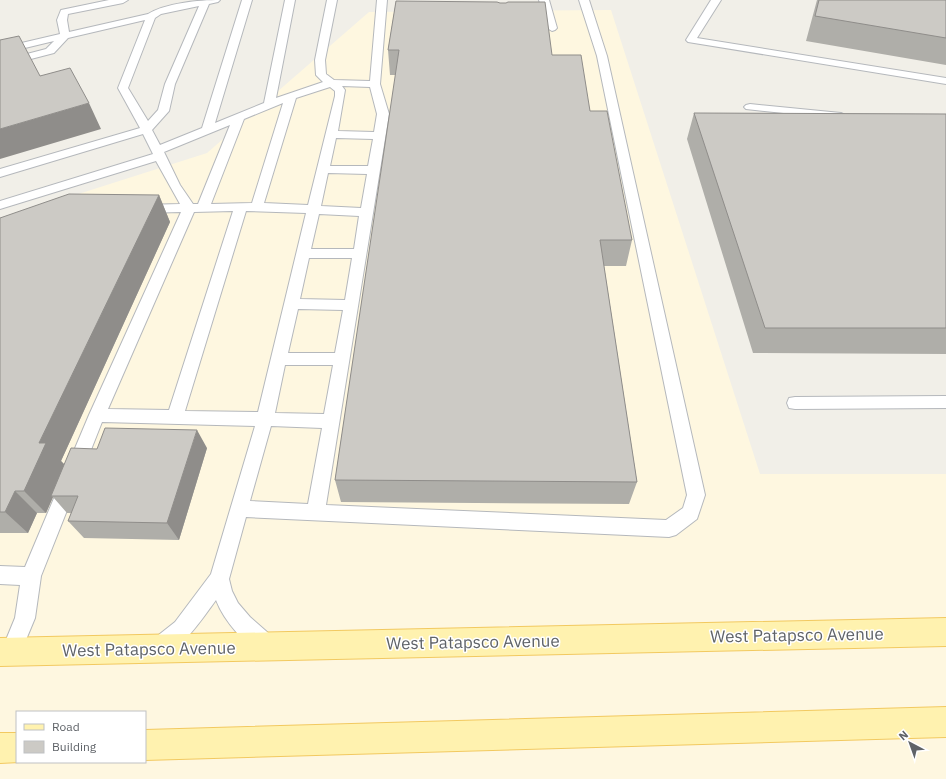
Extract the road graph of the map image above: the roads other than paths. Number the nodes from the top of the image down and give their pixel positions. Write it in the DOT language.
graph roads {
  1 [pos="123,0"];
  2 [pos="247,0"];
  3 [pos="290,0"];
  4 [pos="332,0"];
  5 [pos="382,0"];
  6 [pos="544,0"];
  7 [pos="584,0"];
  8 [pos="716,0"];
  9 [pos="210,1"];
  10 [pos="150,16"];
  11 [pos="552,28"];
  12 [pos="65,36"];
  13 [pos="0,51"];
  14 [pos="0,64"];
  15 [pos="946,81"];
  16 [pos="331,84"];
  17 [pos="375,84"];
  18 [pos="291,96"];
  19 [pos="270,105"];
  20 [pos="750,107"];
  21 [pos="239,117"];
  22 [pos="852,117"];
  23 [pos="146,130"];
  24 [pos="207,130"];
  25 [pos="331,134"];
  26 [pos="379,136"];
  27 [pos="157,153"];
  28 [pos="323,169"];
  29 [pos="373,170"];
  30 [pos="0,173"];
  31 [pos="0,205"];
  32 [pos="257,207"];
  33 [pos="196,208"];
  34 [pos="241,208"];
  35 [pos="129,210"];
  36 [pos="313,210"];
  37 [pos="366,212"];
  38 [pos="303,253"];
  39 [pos="359,254"];
  40 [pos="292,304"];
  41 [pos="351,305"];
  42 [pos="279,358"];
  43 [pos="342,359"];
  44 [pos="946,402"];
  45 [pos="795,403"];
  46 [pos="97,416"];
  47 [pos="175,417"];
  48 [pos="265,419"];
  49 [pos="331,421"];
  50 [pos="239,509"];
  51 [pos="316,513"];
  52 [pos="0,575"];
  53 [pos="31,576"];
  54 [pos="219,579"];
  55 [pos="946,632"];
  56 [pos="268,646"];
  57 [pos="157,649"];
  58 [pos="6,652"];
  59 [pos="946,722"];
  60 [pos="146,745"];
  61 [pos="0,748"];
  62 [pos="16,748"];
  1 -- 12 [label="lane"];
  2 -- 24 [label="lane"];
  3 -- 19 [label="lane"];
  4 -- 16 [label="lane"];
  5 -- 17 [label="lane"];
  6 -- 11 [label="lane"];
  7 -- 51 [label="lane"];
  8 -- 15 [label="lane"];
  9 -- 10 [label="lane"];
  9 -- 23 [label="lane"];
  10 -- 12 [label="lane"];
  10 -- 23 [label="lane"];
  12 -- 13 [label="lane"];
  12 -- 14 [label="lane"];
  16 -- 17 [label="lane"];
  16 -- 18 [label="lane"];
  16 -- 25 [label="lane"];
  17 -- 26 [label="lane"];
  18 -- 19 [label="lane"];
  18 -- 32 [label="lane"];
  19 -- 21 [label="lane"];
  20 -- 22 [label="lane"];
  21 -- 24 [label="lane"];
  21 -- 33 [label="lane"];
  23 -- 27 [label="lane"];
  23 -- 30 [label="lane"];
  24 -- 27 [label="lane"];
  25 -- 26 [label="lane"];
  25 -- 28 [label="lane"];
  26 -- 29 [label="lane"];
  27 -- 31 [label="lane"];
  27 -- 33 [label="lane"];
  28 -- 29 [label="lane"];
  28 -- 36 [label="lane"];
  29 -- 37 [label="lane"];
  32 -- 34 [label="lane"];
  32 -- 36 [label="lane"];
  33 -- 34 [label="lane"];
  33 -- 35 [label="lane"];
  33 -- 46 [label="lane"];
  34 -- 47 [label="lane"];
  36 -- 37 [label="lane"];
  36 -- 38 [label="lane"];
  37 -- 39 [label="lane"];
  38 -- 39 [label="lane"];
  38 -- 40 [label="lane"];
  39 -- 41 [label="lane"];
  40 -- 41 [label="lane"];
  40 -- 42 [label="lane"];
  41 -- 43 [label="lane"];
  42 -- 43 [label="lane"];
  42 -- 48 [label="lane"];
  43 -- 49 [label="lane"];
  44 -- 45 [label="lane"];
  46 -- 47 [label="lane"];
  46 -- 53 [label="lane"];
  47 -- 48 [label="lane"];
  48 -- 49 [label="lane"];
  48 -- 50 [label="lane"];
  49 -- 51 [label="lane"];
  50 -- 51 [label="lane"];
  50 -- 54 [label="lane"];
  52 -- 53 [label="lane"];
  53 -- 58 [label="lane"];
  54 -- 56 [label="lane"];
  54 -- 57 [label="lane"];
  55 -- 56 [label="main road, West Patapsco Avenue"];
  56 -- 57 [label="main road, West Patapsco Avenue"];
  57 -- 58 [label="main road, West Patapsco Avenue"];
  59 -- 60 [label="main road"];
  61 -- 62 [label="main road"];
}
